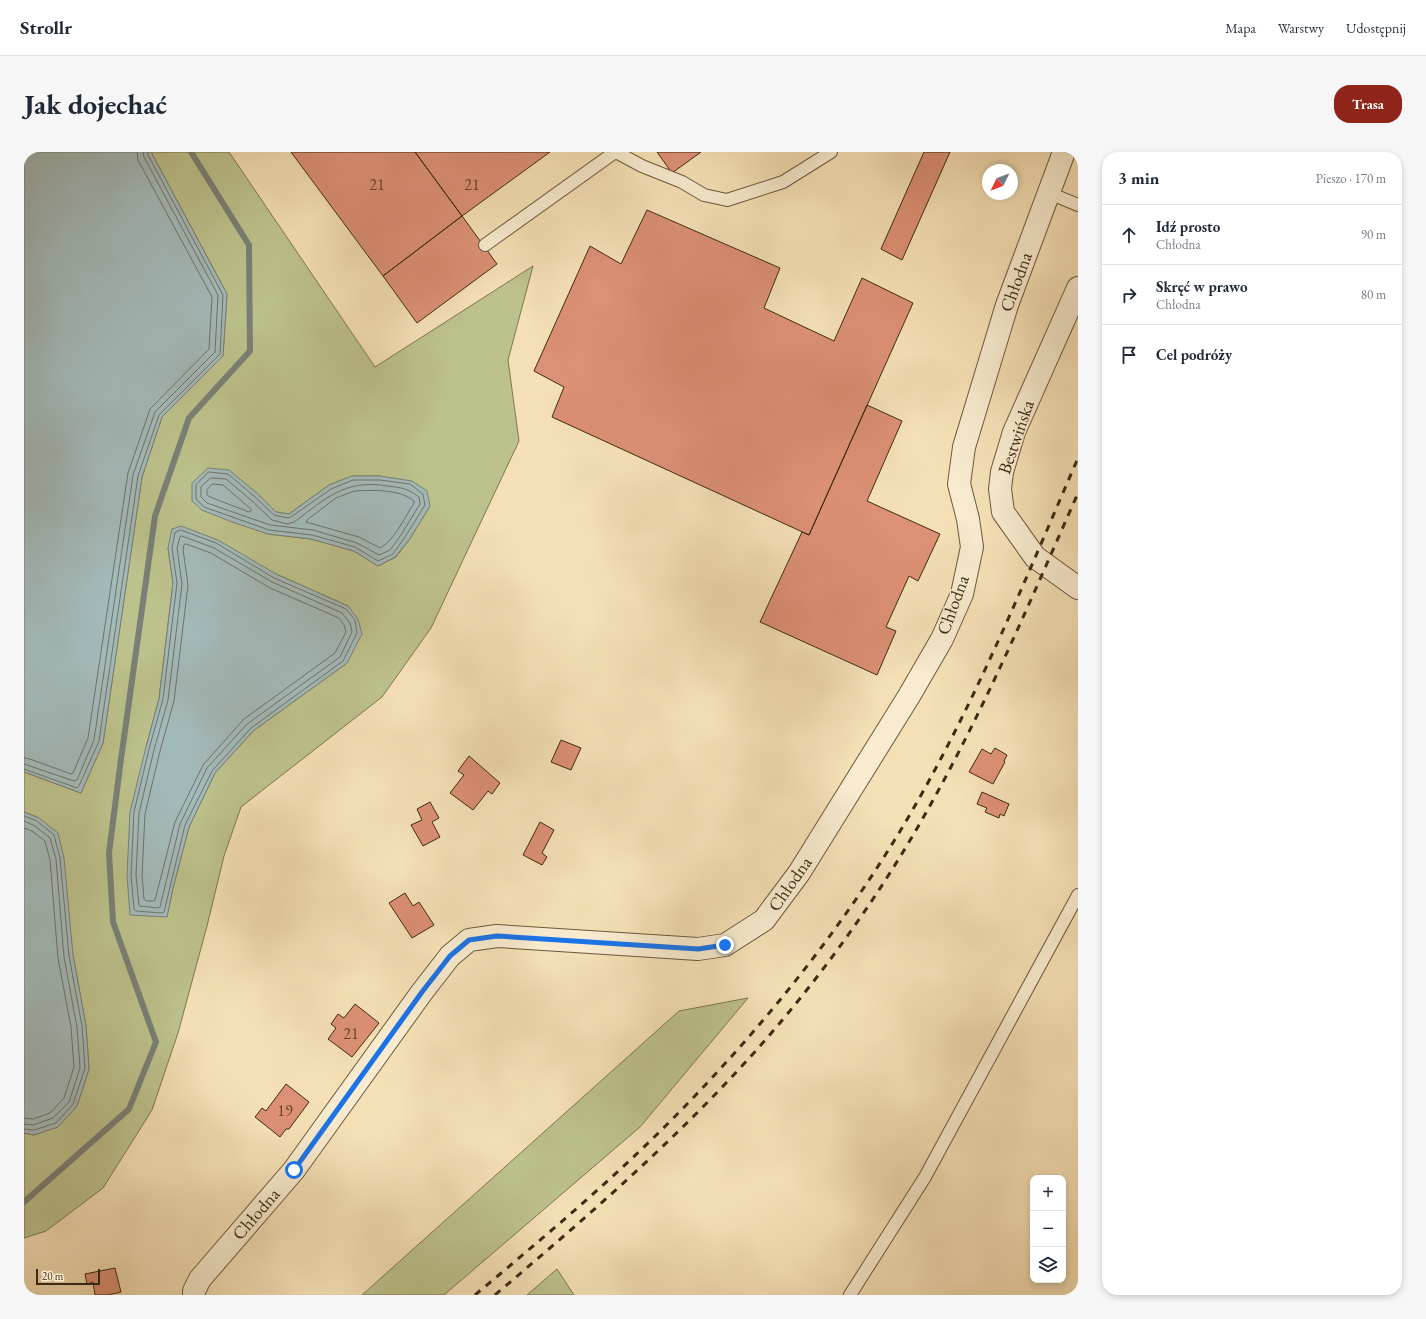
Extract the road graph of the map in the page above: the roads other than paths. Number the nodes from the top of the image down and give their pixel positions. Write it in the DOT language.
graph roads {
  1 [pos="615,152"];
  2 [pos="831,152"];
  3 [pos="1064,152"];
  4 [pos="628,155"];
  5 [pos="1049,193"];
  6 [pos="1078,205"];
  7 [pos="485,245"];
  8 [pos="1078,288"];
  9 [pos="1078,588"];
  10 [pos="1078,895"];
  11 [pos="194,1295"];
  12 [pos="850,1295"];
  1 -- 4 [label="lane"];
  1 -- 7 [label="lane"];
  2 -- 4 [label="lane"];
  3 -- 5 [label="street, Chłodna"];
  5 -- 6 [label="lane"];
  5 -- 11 [label="street, Chłodna"];
  8 -- 9 [label="street, Bestwińska"];
  10 -- 12 [label="lane"];
}
